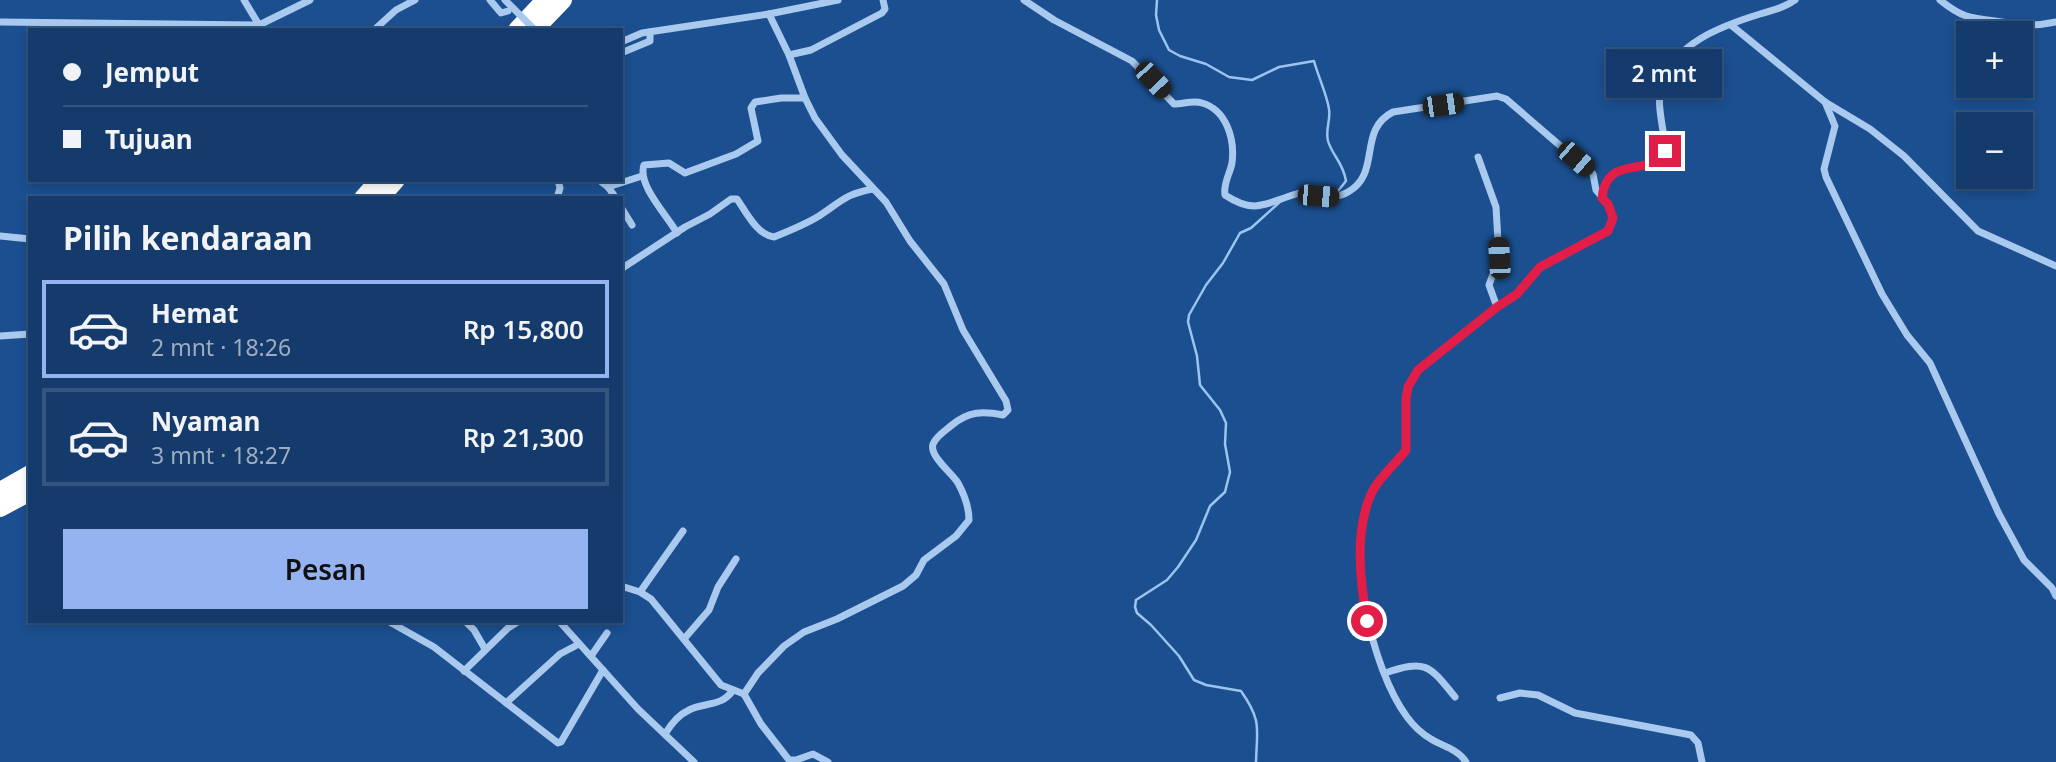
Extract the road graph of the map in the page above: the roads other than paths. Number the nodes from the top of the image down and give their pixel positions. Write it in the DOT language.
graph roads {
  1 [pos="244,0"];
  2 [pos="310,0"];
  3 [pos="415,0"];
  4 [pos="490,0"];
  5 [pos="505,0"];
  6 [pos="545,0"];
  7 [pos="563,0"];
  8 [pos="838,0"];
  9 [pos="883,0"];
  10 [pos="1024,0"];
  11 [pos="1795,0"];
  12 [pos="1940,0"];
  13 [pos="800,4"];
  14 [pos="508,11"];
  15 [pos="769,14"];
  16 [pos="0,22"];
  17 [pos="2056,22"];
  18 [pos="1731,25"];
  19 [pos="261,27"];
  20 [pos="376,28"];
  21 [pos="518,28"];
  22 [pos="532,28"];
  23 [pos="536,28"];
  24 [pos="650,32"];
  25 [pos="623,41"];
  26 [pos="623,52"];
  27 [pos="789,55"];
  28 [pos="805,98"];
  29 [pos="1825,102"];
  30 [pos="1479,157"];
  31 [pos="642,176"];
  32 [pos="377,182"];
  33 [pos="394,182"];
  34 [pos="602,182"];
  35 [pos="608,187"];
  36 [pos="873,189"];
  37 [pos="365,196"];
  38 [pos="382,196"];
  39 [pos="615,196"];
  40 [pos="1602,198"];
  41 [pos="623,210"];
  42 [pos="632,225"];
  43 [pos="677,233"];
  44 [pos="0,236"];
  45 [pos="28,239"];
  46 [pos="2056,266"];
  47 [pos="623,268"];
  48 [pos="1497,307"];
  49 [pos="28,334"];
  50 [pos="0,336"];
  51 [pos="28,475"];
  52 [pos="0,491"];
  53 [pos="28,493"];
  54 [pos="0,508"];
  55 [pos="683,531"];
  56 [pos="736,559"];
  57 [pos="623,587"];
  58 [pos="640,592"];
  59 [pos="2056,596"];
  60 [pos="392,623"];
  61 [pos="467,623"];
  62 [pos="516,623"];
  63 [pos="561,623"];
  64 [pos="607,633"];
  65 [pos="684,639"];
  66 [pos="579,644"];
  67 [pos="485,649"];
  68 [pos="591,656"];
  69 [pos="603,670"];
  70 [pos="464,671"];
  71 [pos="1385,673"];
  72 [pos="733,690"];
  73 [pos="744,694"];
  74 [pos="1455,697"];
  75 [pos="1500,698"];
  76 [pos="506,703"];
  77 [pos="665,734"];
  78 [pos="788,761"];
  79 [pos="694,762"];
  80 [pos="828,762"];
  81 [pos="1465,762"];
  82 [pos="1702,762"];
  1 -- 19 [label="street"];
  2 -- 19 [label="street"];
  3 -- 20 [label="street"];
  4 -- 14 [label="street"];
  5 -- 22 [label="street, bridge"];
  6 -- 21 [label="highway"];
  7 -- 23 [label="highway"];
  8 -- 13 [label="street"];
  9 -- 27 [label="street"];
  10 -- 40 [label="street"];
  11 -- 18 [label="street"];
  12 -- 17 [label="street"];
  13 -- 15 [label="street"];
  15 -- 24 [label="street"];
  15 -- 27 [label="street"];
  16 -- 19 [label="street"];
  18 -- 29 [label="street"];
  18 -- 40 [label="street"];
  24 -- 25 [label="street"];
  24 -- 26 [label="street"];
  27 -- 28 [label="street"];
  28 -- 31 [label="street"];
  28 -- 36 [label="street"];
  29 -- 46 [label="street"];
  29 -- 59 [label="street"];
  30 -- 48 [label="street"];
  31 -- 35 [label="street"];
  31 -- 43 [label="street"];
  32 -- 37 [label="highway"];
  33 -- 38 [label="highway"];
  34 -- 35 [label="street"];
  35 -- 39 [label="street"];
  36 -- 43 [label="street"];
  36 -- 73 [label="street"];
  40 -- 48 [label="street"];
  41 -- 42 [label="street"];
  43 -- 47 [label="street"];
  44 -- 45 [label="street"];
  48 -- 71 [label="street"];
  49 -- 50 [label="street"];
  51 -- 52 [label="highway"];
  53 -- 54 [label="highway"];
  55 -- 58 [label="street"];
  56 -- 65 [label="street"];
  57 -- 58 [label="street"];
  58 -- 65 [label="street"];
  60 -- 70 [label="street"];
  61 -- 67 [label="street"];
  62 -- 67 [label="street"];
  63 -- 66 [label="street"];
  64 -- 68 [label="street"];
  65 -- 72 [label="street"];
  66 -- 68 [label="street"];
  66 -- 76 [label="street"];
  67 -- 70 [label="street"];
  68 -- 69 [label="street"];
  69 -- 76 [label="street"];
  69 -- 77 [label="street"];
  70 -- 76 [label="street"];
  71 -- 74 [label="street"];
  71 -- 81 [label="street"];
  72 -- 73 [label="street"];
  72 -- 77 [label="street"];
  73 -- 78 [label="street"];
  75 -- 82 [label="street"];
  77 -- 79 [label="street"];
  78 -- 80 [label="street"];
}
